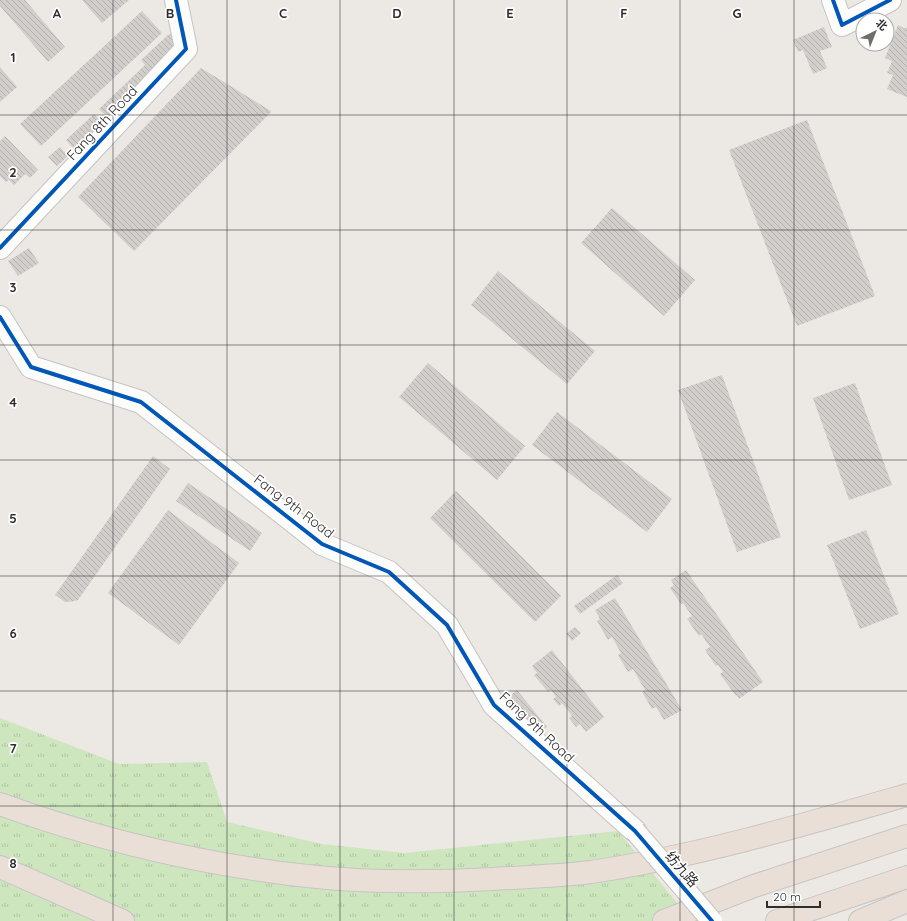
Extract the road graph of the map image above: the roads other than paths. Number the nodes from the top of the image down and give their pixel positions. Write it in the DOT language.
graph roads {
  1 [pos="176,0"];
  2 [pos="833,0"];
  3 [pos="890,0"];
  4 [pos="0,248"];
  5 [pos="0,317"];
  6 [pos="907,795"];
  7 [pos="0,804"];
  8 [pos="635,832"];
  9 [pos="907,836"];
  10 [pos="0,867"];
  11 [pos="907,877"];
  12 [pos="907,901"];
  13 [pos="123,921"];
  14 [pos="664,921"];
  15 [pos="712,921"];
  16 [pos="777,921"];
  17 [pos="860,921"];
  1 -- 4 [label="street, Fang 8th Road"];
  2 -- 3 [label="street"];
  5 -- 8 [label="street, Fang 9th Road"];
  6 -- 7 [label="highway"];
  8 -- 15 [label="street, 纺九路, bridge"];
  9 -- 14 [label="highway"];
  10 -- 13 [label="highway"];
  11 -- 16 [label="highway"];
  12 -- 17 [label="highway"];
}
